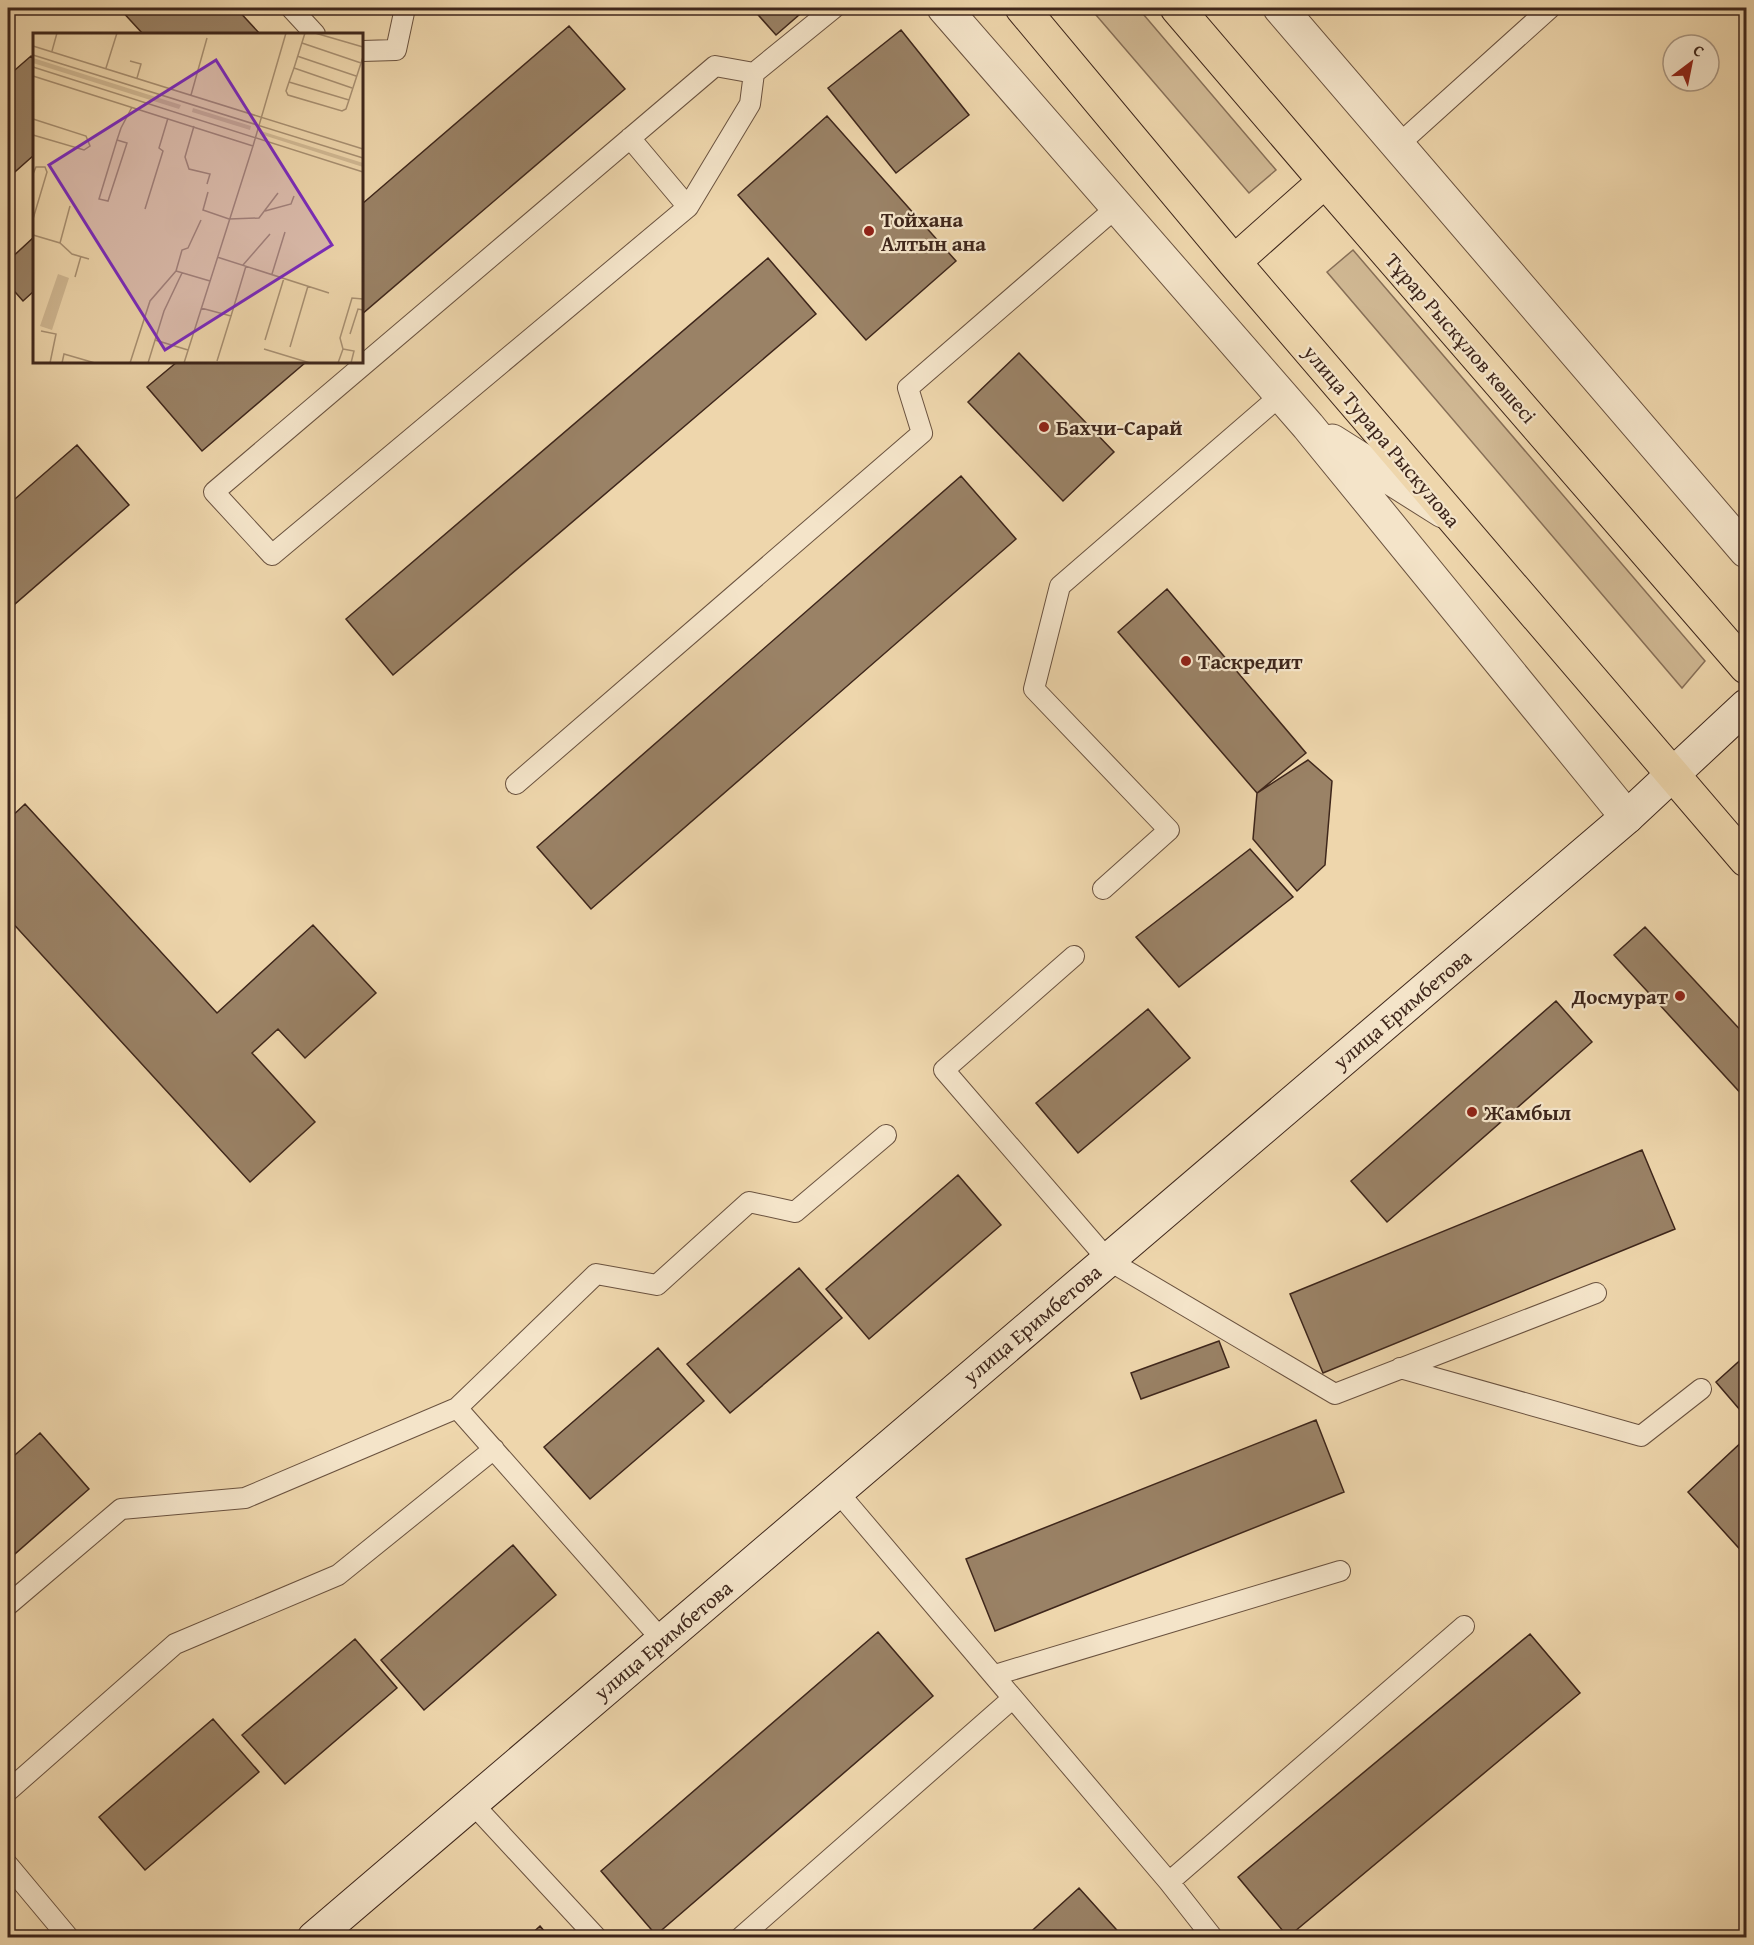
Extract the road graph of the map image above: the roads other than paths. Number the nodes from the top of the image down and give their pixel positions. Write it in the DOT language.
graph roads {
  1 [pos="291,8"];
  2 [pos="405,8"];
  3 [pos="834,8"];
  4 [pos="944,8"];
  5 [pos="1022,8"];
  6 [pos="1177,8"];
  7 [pos="1280,8"];
  8 [pos="1550,8"];
  9 [pos="314,33"];
  10 [pos="363,51"];
  11 [pos="754,73"];
  12 [pos="630,138"];
  13 [pos="1398,145"];
  14 [pos="1325,181"];
  15 [pos="1118,206"];
  16 [pos="688,207"];
  17 [pos="1234,262"];
  18 [pos="1281,395"];
  19 [pos="1308,426"];
  20 [pos="1451,516"];
  21 [pos="1746,551"];
  22 [pos="1746,667"];
  23 [pos="1746,706"];
  24 [pos="1672,775"];
  25 [pos="516,784"];
  26 [pos="1627,817"];
  27 [pos="1746,861"];
  28 [pos="1103,889"];
  29 [pos="1074,956"];
  30 [pos="886,1135"];
  31 [pos="1108,1260"];
  32 [pos="1596,1293"];
  33 [pos="1400,1368"];
  34 [pos="1701,1389"];
  35 [pos="457,1408"];
  36 [pos="494,1449"];
  37 [pos="837,1491"];
  38 [pos="1340,1571"];
  39 [pos="8,1605"];
  40 [pos="1464,1626"];
  41 [pos="662,1640"];
  42 [pos="995,1675"];
  43 [pos="1013,1698"];
  44 [pos="8,1791"];
  45 [pos="472,1803"];
  46 [pos="8,1865"];
  47 [pos="1169,1882"];
  48 [pos="69,1938"];
  49 [pos="314,1938"];
  50 [pos="597,1938"];
  51 [pos="740,1938"];
  52 [pos="1213,1938"];
  1 -- 9 [label="lane"];
  2 -- 10 [label="lane"];
  3 -- 11 [label="lane"];
  4 -- 15 [label="street"];
  5 -- 17 [label="main road, улица Турара Рыскулова"];
  6 -- 14 [label="main road, Тұрар Рыскұлов көшесі"];
  7 -- 13 [label="street"];
  8 -- 13 [label="lane"];
  11 -- 12 [label="lane"];
  11 -- 16 [label="lane"];
  12 -- 16 [label="lane"];
  12 -- 16 [label="lane"];
  13 -- 21 [label="street"];
  14 -- 17 [label="main road"];
  14 -- 22 [label="main road, Тұрар Рыскұлов көшесі"];
  15 -- 18 [label="street"];
  15 -- 25 [label="lane"];
  17 -- 20 [label="main road, улица Турара Рыскулова"];
  18 -- 19 [label="street"];
  18 -- 28 [label="lane"];
  19 -- 20 [label="street"];
  19 -- 26 [label="street"];
  20 -- 24 [label="main road, улица Турара Рыскулова"];
  23 -- 24 [label="street, улица Еримбетова"];
  24 -- 26 [label="street, улица Еримбетова"];
  24 -- 27 [label="main road, улица Турара Рыскулова"];
  26 -- 31 [label="street, улица Еримбетова"];
  29 -- 31 [label="lane"];
  30 -- 35 [label="lane"];
  31 -- 33 [label="lane"];
  31 -- 37 [label="street, улица Еримбетова"];
  32 -- 33 [label="lane"];
  33 -- 34 [label="lane"];
  35 -- 36 [label="lane"];
  35 -- 39 [label="lane"];
  36 -- 41 [label="lane"];
  36 -- 44 [label="lane"];
  37 -- 41 [label="street, улица Еримбетова"];
  37 -- 42 [label="lane"];
  38 -- 42 [label="lane"];
  40 -- 47 [label="lane"];
  41 -- 45 [label="street, улица Еримбетова"];
  42 -- 43 [label="lane"];
  43 -- 47 [label="lane"];
  43 -- 51 [label="lane"];
  45 -- 49 [label="street, улица Еримбетова"];
  45 -- 50 [label="lane"];
  46 -- 48 [label="lane"];
  47 -- 52 [label="lane"];
}
